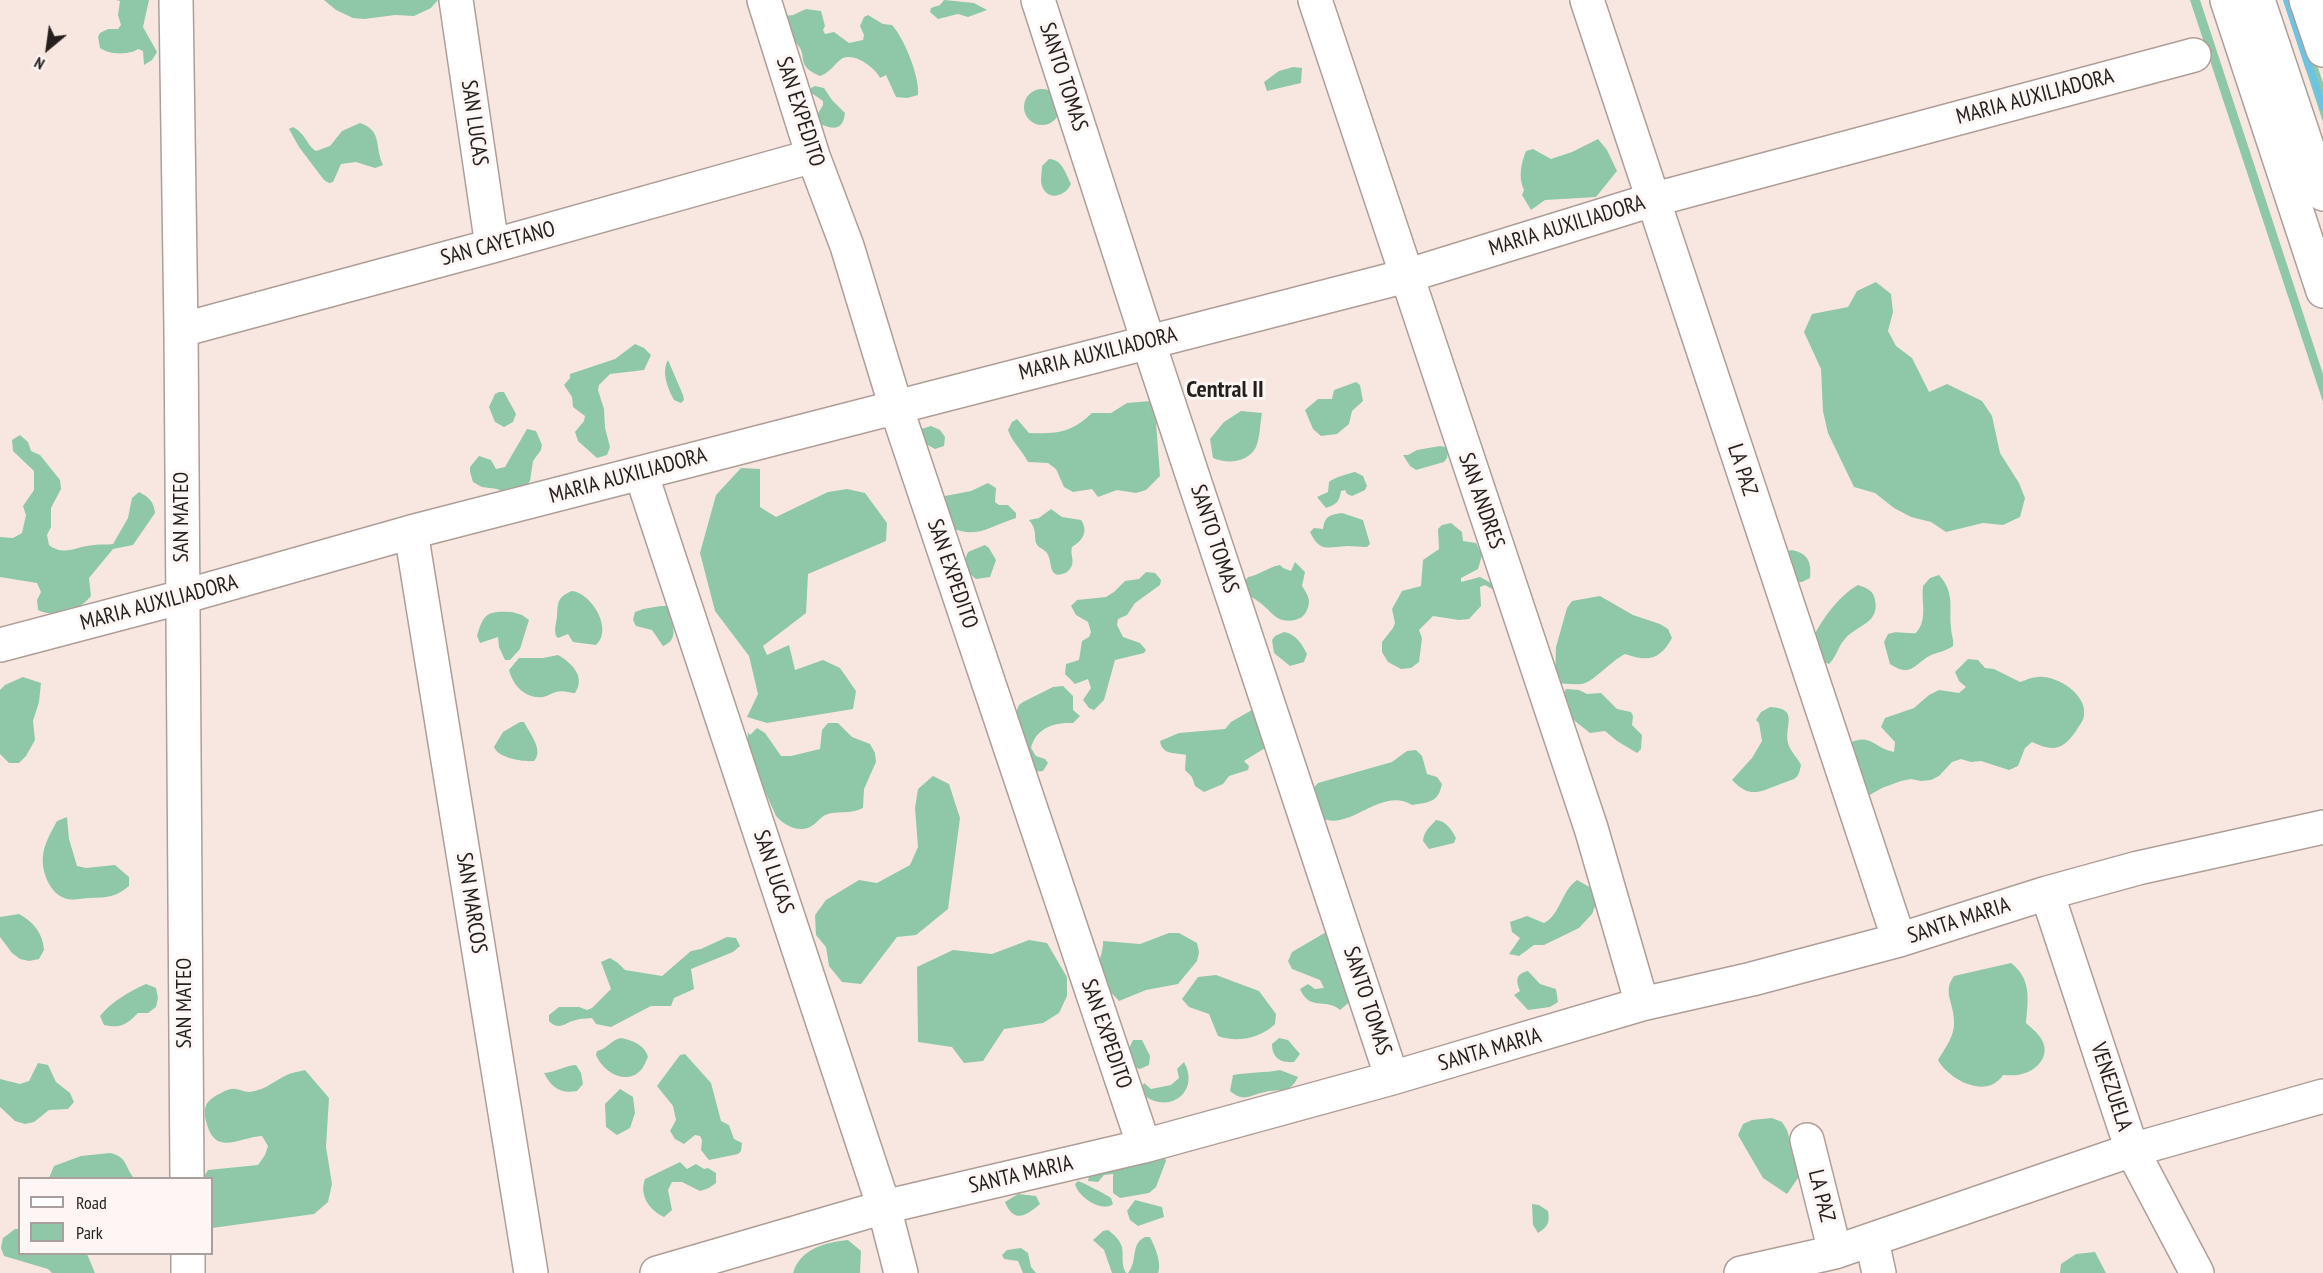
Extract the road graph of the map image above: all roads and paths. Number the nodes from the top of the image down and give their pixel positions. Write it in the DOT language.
graph roads {
  1 [pos="176,0"];
  2 [pos="456,0"];
  3 [pos="764,0"];
  4 [pos="1038,0"];
  5 [pos="1315,0"];
  6 [pos="1587,0"];
  7 [pos="2227,0"];
  8 [pos="2258,0"];
  9 [pos="2306,0"];
  10 [pos="2323,50"];
  11 [pos="2194,55"];
  12 [pos="813,156"];
  13 [pos="2323,194"];
  14 [pos="1652,200"];
  15 [pos="492,246"];
  16 [pos="1406,276"];
  17 [pos="2323,291"];
  18 [pos="182,330"];
  19 [pos="1148,341"];
  20 [pos="896,407"];
  21 [pos="641,473"];
  22 [pos="411,532"];
  23 [pos="182,597"];
  24 [pos="0,645"];
  25 [pos="2323,827"];
  26 [pos="2046,893"];
  27 [pos="1899,940"];
  28 [pos="1642,1004"];
  29 [pos="1392,1078"];
  30 [pos="2323,1096"];
  31 [pos="1806,1140"];
  32 [pos="1144,1146"];
  33 [pos="2132,1150"];
  34 [pos="187,1177"];
  35 [pos="884,1207"];
  36 [pos="1872,1241"];
  37 [pos="1835,1252"];
  38 [pos="188,1255"];
  39 [pos="188,1273"];
  40 [pos="531,1273"];
  41 [pos="657,1273"];
  42 [pos="900,1273"];
  43 [pos="1741,1273"];
  44 [pos="1879,1273"];
  45 [pos="2197,1273"];
  1 -- 18 [label="main road, SAN MATEO"];
  2 -- 15 [label="main road, SAN LUCAS"];
  3 -- 12 [label="main road, SAN EXPEDITO"];
  4 -- 19 [label="main road, SANTO TOMAS"];
  5 -- 16 [label="main road, SAN ANDRES"];
  6 -- 14 [label="main road, LA PAZ"];
  7 -- 17 [label="main road"];
  8 -- 13 [label="main road"];
  9 -- 10 [label="main road"];
  11 -- 14 [label="main road, MARIA AUXILIADORA"];
  12 -- 15 [label="main road, SAN CAYETANO"];
  12 -- 20 [label="main road, SAN EXPEDITO"];
  14 -- 16 [label="main road, MARIA AUXILIADORA"];
  14 -- 27 [label="main road, LA PAZ"];
  15 -- 18 [label="main road, SAN CAYETANO"];
  16 -- 19 [label="main road, MARIA AUXILIADORA"];
  16 -- 28 [label="main road, SAN ANDRES"];
  18 -- 23 [label="main road, SAN MATEO"];
  19 -- 20 [label="main road, MARIA AUXILIADORA"];
  19 -- 29 [label="main road, SANTO TOMAS"];
  20 -- 21 [label="main road, MARIA AUXILIADORA"];
  20 -- 32 [label="main road, SAN EXPEDITO"];
  21 -- 22 [label="main road, MARIA AUXILIADORA"];
  21 -- 35 [label="main road, SAN LUCAS"];
  22 -- 23 [label="main road, MARIA AUXILIADORA"];
  22 -- 40 [label="main road, SAN MARCOS"];
  23 -- 24 [label="main road, MARIA AUXILIADORA"];
  23 -- 34 [label="main road, SAN MATEO"];
  25 -- 26 [label="main road, SANTA MARIA"];
  26 -- 27 [label="main road, SANTA MARIA"];
  26 -- 33 [label="main road, VENEZUELA"];
  27 -- 28 [label="main road, SANTA MARIA"];
  28 -- 29 [label="main road, SANTA MARIA"];
  29 -- 32 [label="main road, SANTA MARIA"];
  30 -- 33 [label="main road"];
  31 -- 37 [label="main road, LA PAZ"];
  32 -- 35 [label="main road, SANTA MARIA"];
  33 -- 36 [label="main road"];
  33 -- 45 [label="main road, VENEZUELA"];
  35 -- 41 [label="main road, SANTA MARIA"];
  35 -- 42 [label="main road, SAN LUCAS"];
  36 -- 37 [label="main road"];
  36 -- 44 [label="main road"];
  37 -- 43 [label="main road"];
  38 -- 39 [label="main road"];
}
